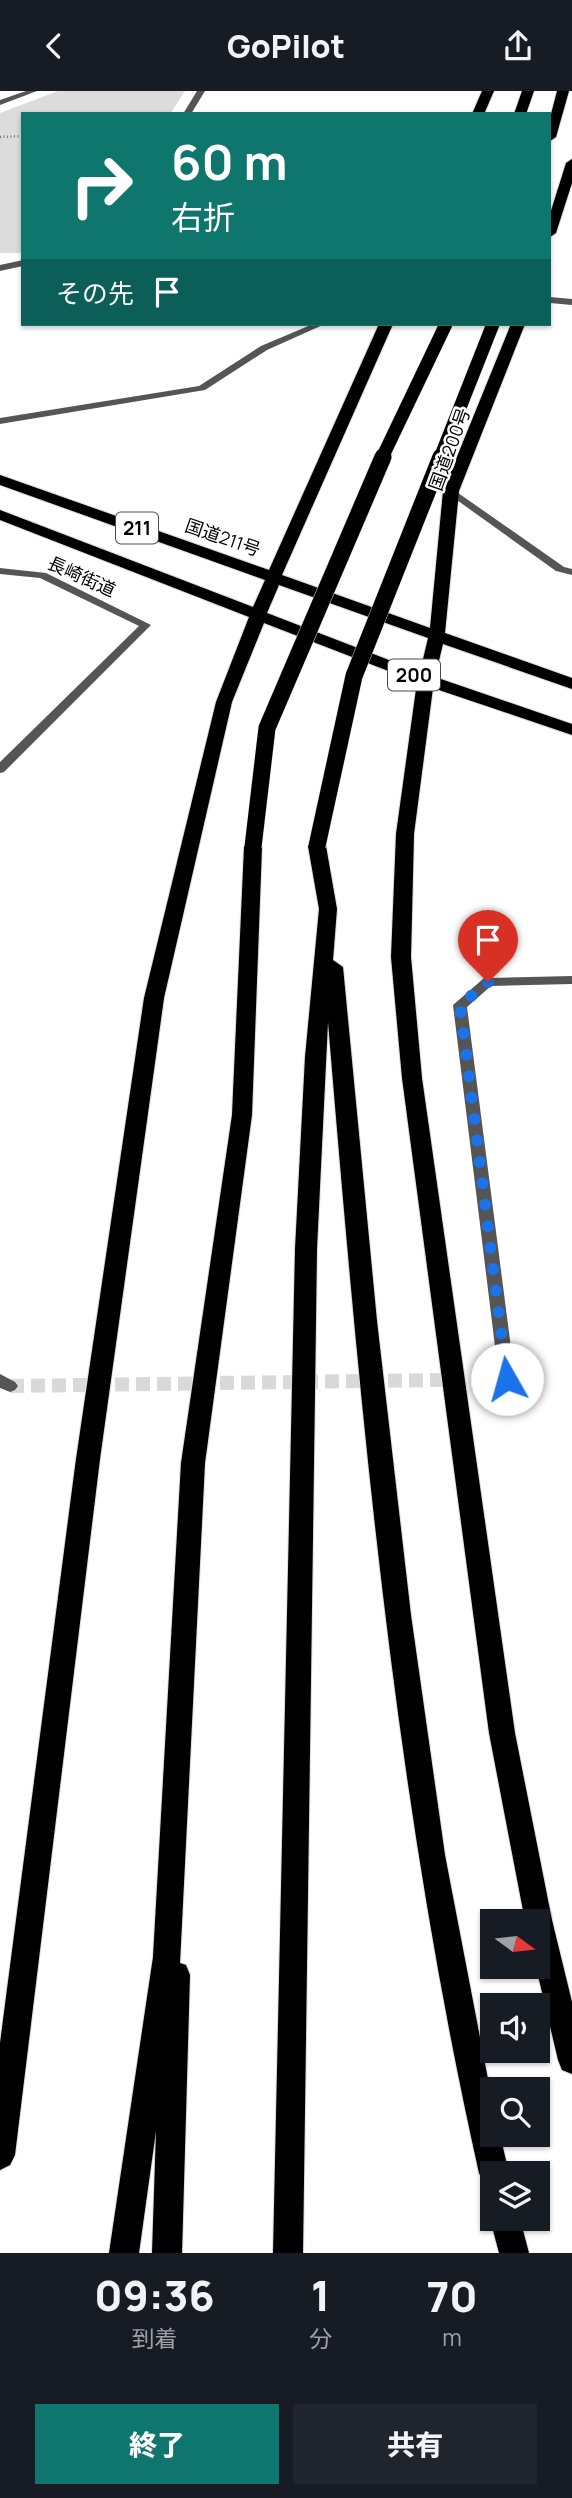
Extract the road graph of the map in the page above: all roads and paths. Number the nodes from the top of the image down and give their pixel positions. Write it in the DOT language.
graph roads {
  1 [pos="33,91"];
  2 [pos="201,91"];
  3 [pos="488,91"];
  4 [pos="528,91"];
  5 [pos="564,91"];
  6 [pos="0,103"];
  7 [pos="188,112"];
  8 [pos="479,112"];
  9 [pos="521,112"];
  10 [pos="551,134"];
  11 [pos="21,136"];
  12 [pos="0,137"];
  13 [pos="572,163"];
  14 [pos="551,230"];
  15 [pos="21,263"];
  16 [pos="1,266"];
  17 [pos="551,300"];
  18 [pos="572,302"];
  19 [pos="315,326"];
  20 [pos="385,326"];
  21 [pos="445,326"];
  22 [pos="492,326"];
  23 [pos="517,326"];
  24 [pos="0,421"];
  25 [pos="0,480"];
  26 [pos="451,491"];
  27 [pos="0,515"];
  28 [pos="0,571"];
  29 [pos="572,572"];
  30 [pos="274,576"];
  31 [pos="258,614"];
  32 [pos="437,636"];
  33 [pos="426,680"];
  34 [pos="572,684"];
  35 [pos="572,730"];
  36 [pos="0,769"];
  37 [pos="328,909"];
  38 [pos="572,980"];
  39 [pos="507,1379"];
  40 [pos="193,1463"];
  41 [pos="572,2060"];
  42 [pos="0,2155"];
  43 [pos="491,2161"];
  44 [pos="509,2231"];
  45 [pos="124,2253"];
  46 [pos="167,2253"];
  47 [pos="288,2253"];
  48 [pos="514,2253"];
  1 -- 6 [label="street"];
  2 -- 7 [label="street"];
  3 -- 8 [label="highway"];
  4 -- 9 [label="highway"];
  5 -- 10 [label="highway"];
  11 -- 12 [label="path"];
  13 -- 14 [label="highway"];
  15 -- 16 [label="street"];
  17 -- 18 [label="street"];
  19 -- 24 [label="street"];
  20 -- 30 [label="highway"];
  21 -- 40 [label="highway, bridge"];
  22 -- 37 [label="highway, bridge"];
  23 -- 26 [label="highway, 国道200号 / 200"];
  25 -- 30 [label="highway, 国道211号 / 211"];
  26 -- 29 [label="street"];
  26 -- 32 [label="highway, 国道200号 / 200"];
  27 -- 31 [label="highway, 211"];
  28 -- 36 [label="street, 長崎街道"];
  30 -- 31 [label="highway"];
  30 -- 32 [label="highway, 200"];
  31 -- 33 [label="highway, 200"];
  31 -- 42 [label="highway"];
  32 -- 33 [label="highway, 国道200号 / 200"];
  32 -- 34 [label="highway, 200"];
  33 -- 35 [label="highway, 200"];
  33 -- 41 [label="highway, 国道200号"];
  37 -- 43 [label="highway"];
  37 -- 47 [label="highway"];
  38 -- 39 [label="street"];
  40 -- 45 [label="highway"];
  40 -- 46 [label="highway"];
  44 -- 48 [label="highway"];
}
